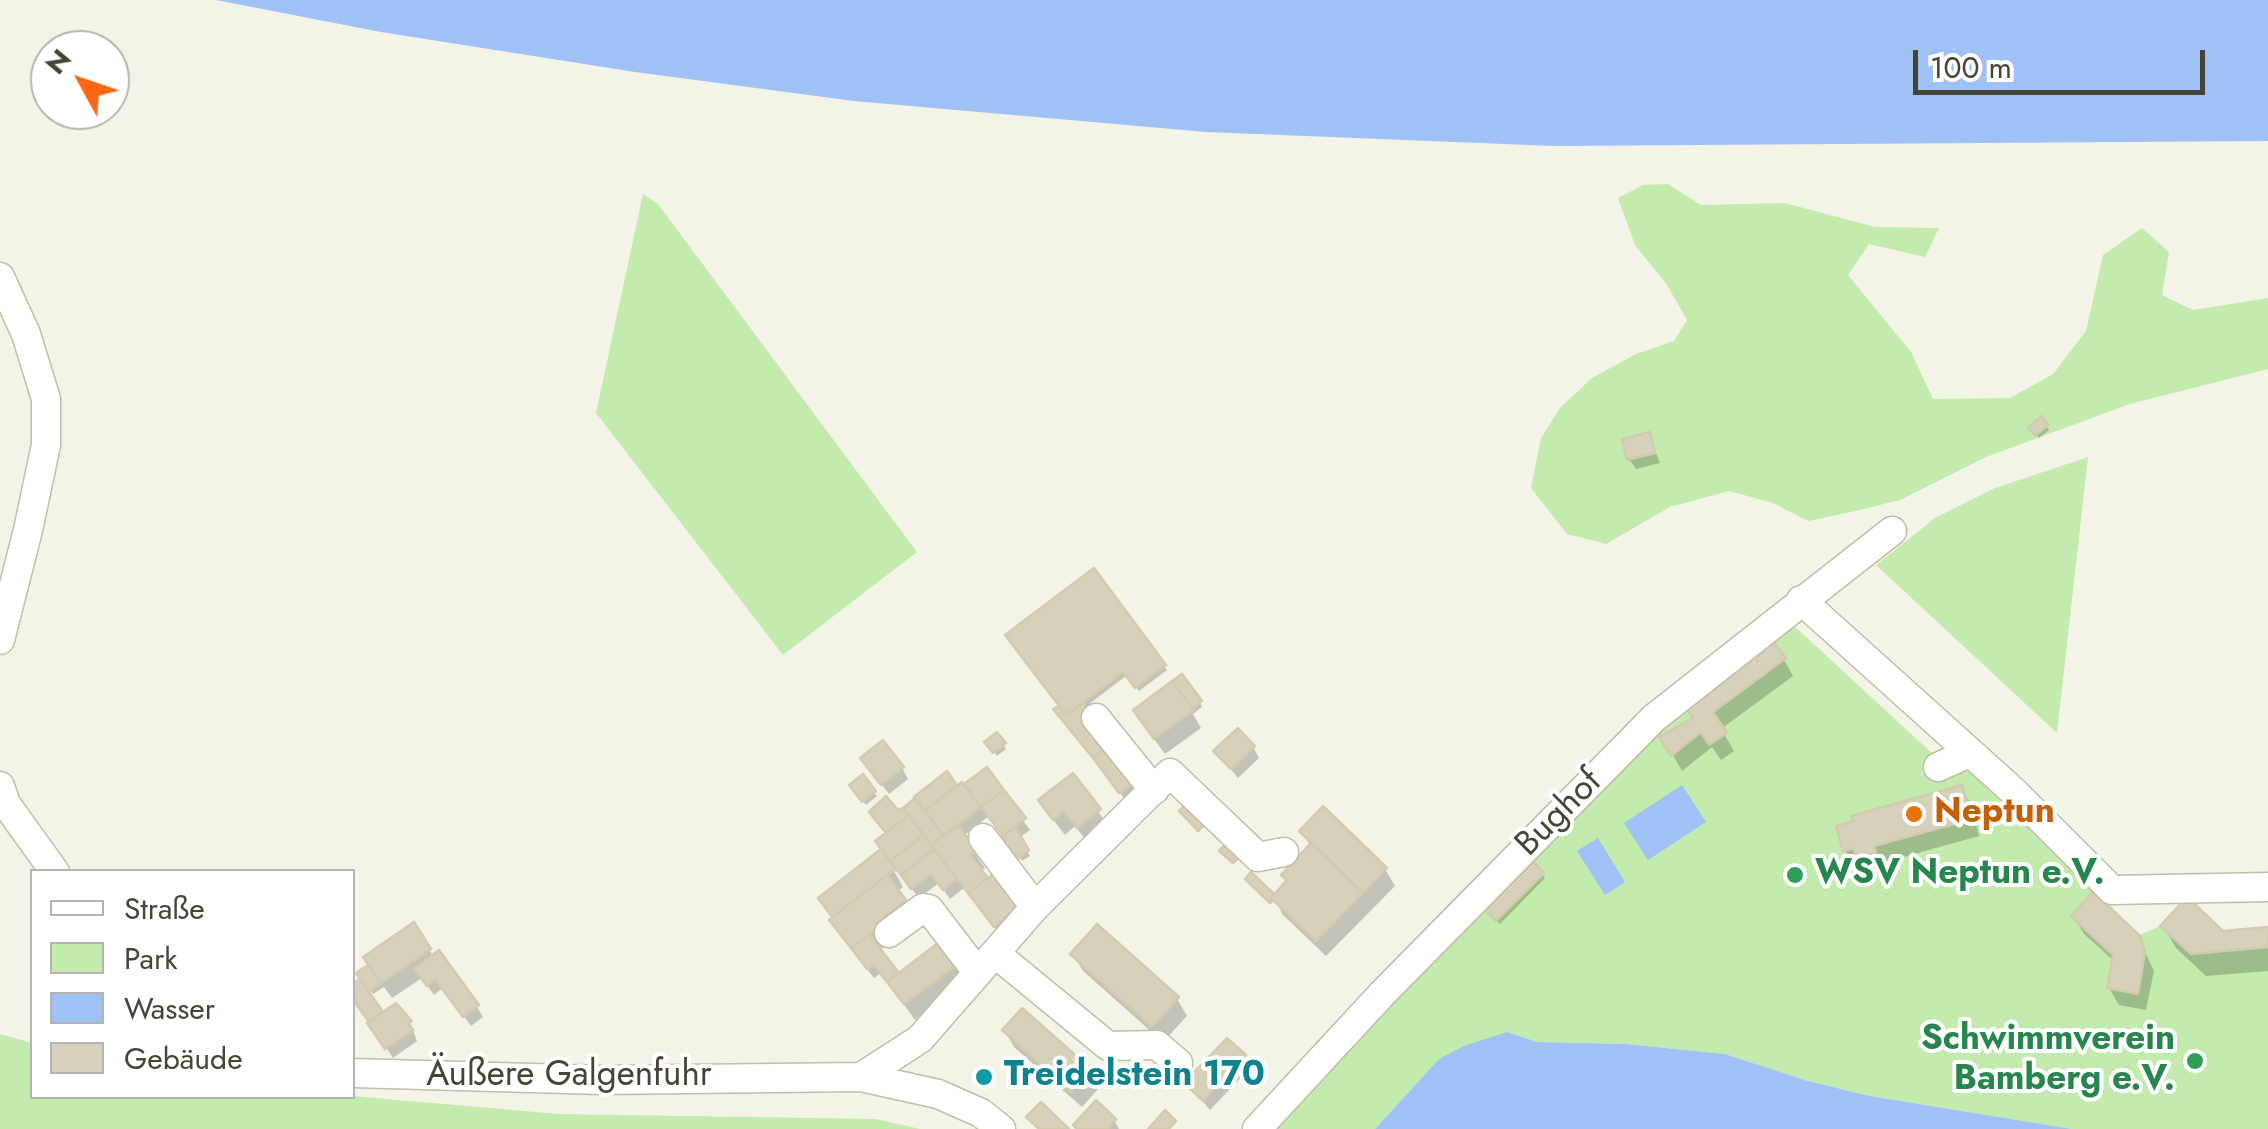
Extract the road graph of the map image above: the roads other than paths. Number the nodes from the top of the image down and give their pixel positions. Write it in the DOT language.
graph roads {
  1 [pos="0,277"];
  2 [pos="1892,531"];
  3 [pos="1801,600"];
  4 [pos="0,640"];
  5 [pos="1096,718"];
  6 [pos="1969,754"];
  7 [pos="1938,767"];
  8 [pos="1162,782"];
  9 [pos="0,786"];
  10 [pos="982,838"];
  11 [pos="1284,852"];
  12 [pos="53,869"];
  13 [pos="2268,887"];
  14 [pos="1035,907"];
  15 [pos="889,933"];
  16 [pos="987,964"];
  17 [pos="920,1038"];
  18 [pos="1178,1064"];
  19 [pos="355,1073"];
  20 [pos="861,1077"];
  21 [pos="938,1094"];
  22 [pos="1002,1129"];
  23 [pos="1257,1129"];
  1 -- 4 [label="street"];
  2 -- 3 [label="street, Bughof"];
  3 -- 6 [label="street"];
  3 -- 23 [label="street, Bughof"];
  5 -- 8 [label="street"];
  6 -- 7 [label="street"];
  6 -- 13 [label="street"];
  8 -- 11 [label="street"];
  8 -- 14 [label="street"];
  9 -- 12 [label="street"];
  10 -- 14 [label="street"];
  14 -- 16 [label="street"];
  15 -- 16 [label="street"];
  16 -- 17 [label="street"];
  16 -- 18 [label="street"];
  17 -- 20 [label="street"];
  17 -- 21 [label="street"];
  19 -- 20 [label="street, Äußere Galgenfuhr"];
  20 -- 21 [label="street, Äußere Galgenfuhr"];
  21 -- 22 [label="street, Äußere Galgenfuhr"];
}
